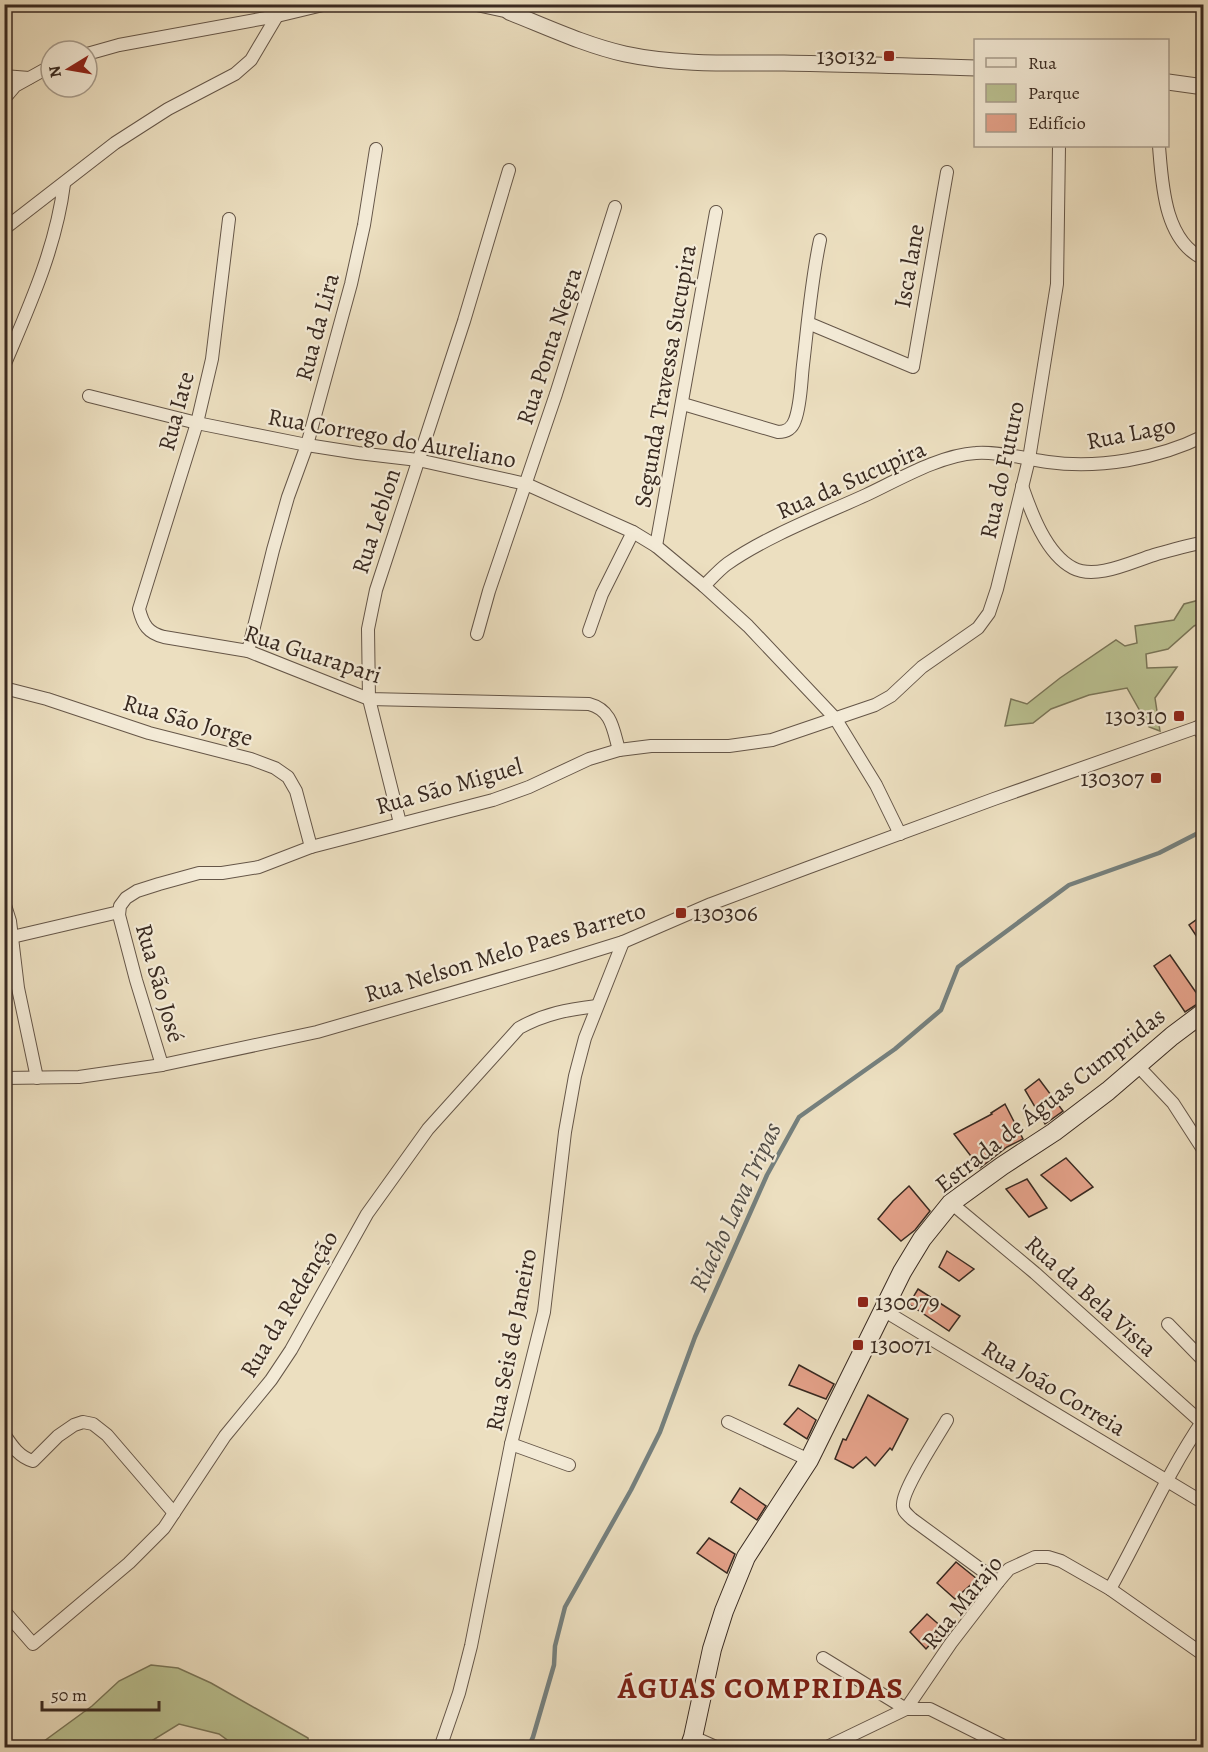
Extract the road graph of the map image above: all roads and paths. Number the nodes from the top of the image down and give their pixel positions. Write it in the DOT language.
graph roads {
  1 [pos="327,4"];
  2 [pos="472,4"];
  3 [pos="510,8"];
  4 [pos="277,16"];
  5 [pos="99,51"];
  6 [pos="974,68"];
  7 [pos="39,73"];
  8 [pos="4,76"];
  9 [pos="29,78"];
  10 [pos="1169,82"];
  11 [pos="1203,87"];
  12 [pos="4,99"];
  13 [pos="1059,147"];
  14 [pos="1159,147"];
  15 [pos="376,149"];
  16 [pos="509,170"];
  17 [pos="947,172"];
  18 [pos="64,184"];
  19 [pos="615,207"];
  20 [pos="716,212"];
  21 [pos="229,219"];
  22 [pos="4,229"];
  23 [pos="820,240"];
  24 [pos="1203,259"];
  25 [pos="808,323"];
  26 [pos="4,366"];
  27 [pos="89,396"];
  28 [pos="683,404"];
  29 [pos="197,423"];
  30 [pos="1203,436"];
  31 [pos="307,445"];
  32 [pos="1029,459"];
  33 [pos="418,460"];
  34 [pos="526,484"];
  35 [pos="1022,485"];
  36 [pos="633,532"];
  37 [pos="1203,542"];
  38 [pos="656,546"];
  39 [pos="704,586"];
  40 [pos="139,609"];
  41 [pos="589,631"];
  42 [pos="477,634"];
  43 [pos="248,651"];
  44 [pos="4,688"];
  45 [pos="369,699"];
  46 [pos="835,718"];
  47 [pos="1202,730"];
  48 [pos="619,750"];
  49 [pos="400,823"];
  50 [pos="900,834"];
  51 [pos="311,847"];
  52 [pos="4,902"];
  53 [pos="119,912"];
  54 [pos="12,937"];
  55 [pos="623,942"];
  56 [pos="597,1006"];
  57 [pos="1203,1012"];
  58 [pos="162,1065"];
  59 [pos="1138,1066"];
  60 [pos="4,1078"];
  61 [pos="37,1078"];
  62 [pos="1203,1151"];
  63 [pos="951,1203"];
  64 [pos="883,1310"];
  65 [pos="1168,1324"];
  66 [pos="1203,1361"];
  67 [pos="947,1420"];
  68 [pos="1202,1420"];
  69 [pos="728,1422"];
  70 [pos="4,1434"];
  71 [pos="512,1444"];
  72 [pos="809,1460"];
  73 [pos="569,1465"];
  74 [pos="1166,1480"];
  75 [pos="1203,1503"];
  76 [pos="174,1513"];
  77 [pos="998,1582"];
  78 [pos="1110,1589"];
  79 [pos="4,1614"];
  80 [pos="1203,1655"];
  81 [pos="823,1658"];
  82 [pos="906,1709"];
  83 [pos="691,1742"];
  84 [pos="440,1748"];
  85 [pos="718,1748"];
  86 [pos="825,1748"];
  87 [pos="1008,1748"];
  1 -- 4 [label="street"];
  2 -- 3 [label="street"];
  3 -- 6 [label="street"];
  4 -- 5 [label="street"];
  4 -- 18 [label="street"];
  7 -- 9 [label="street"];
  8 -- 9 [label="street"];
  9 -- 12 [label="street"];
  10 -- 11 [label="street"];
  13 -- 32 [label="street, Rua do Futuro"];
  14 -- 24 [label="street"];
  15 -- 31 [label="street, Rua da Lira"];
  16 -- 33 [label="street, Rua Leblon"];
  17 -- 25 [label="street, Isca lane"];
  18 -- 22 [label="street"];
  18 -- 26 [label="street"];
  19 -- 34 [label="street, Rua Ponta Negra"];
  20 -- 28 [label="street, Segunda Travessa Sucupira"];
  21 -- 29 [label="street, Rua Iate"];
  23 -- 25 [label="street"];
  25 -- 28 [label="street"];
  27 -- 29 [label="street, Rua Corrego do Aureliano"];
  28 -- 38 [label="street, Segunda Travessa Sucupira"];
  29 -- 31 [label="street, Rua Corrego do Aureliano"];
  29 -- 40 [label="street, Rua Iate"];
  30 -- 32 [label="street, Rua Lago"];
  31 -- 33 [label="street, Rua Corrego do Aureliano"];
  31 -- 43 [label="street, Rua da Lira"];
  32 -- 35 [label="street, Rua do Futuro"];
  32 -- 39 [label="street, Rua da Sucupira"];
  33 -- 34 [label="street, Rua Corrego do Aureliano"];
  33 -- 45 [label="street, Rua Leblon"];
  34 -- 36 [label="street, Rua Corrego do Aureliano"];
  34 -- 42 [label="street, Rua Ponta Negra"];
  35 -- 37 [label="street"];
  35 -- 46 [label="street, Rua do Futuro"];
  36 -- 38 [label="street, Rua Corrego do Aureliano"];
  36 -- 41 [label="street"];
  38 -- 39 [label="street, Rua Corrego do Aureliano"];
  39 -- 46 [label="street, Rua Corrego do Aureliano"];
  40 -- 43 [label="street, Rua Guarapari"];
  43 -- 45 [label="street, Rua Guarapari"];
  44 -- 51 [label="street, Rua São Jorge"];
  45 -- 48 [label="street, Rua Guarapari"];
  45 -- 49 [label="street, Rua Leblon"];
  46 -- 48 [label="street, Rua São Miguel"];
  46 -- 50 [label="street, Rua Corrego do Aureliano"];
  47 -- 50 [label="street, Rua Nelson Melo Paes Barreto"];
  48 -- 49 [label="street, Rua São Miguel"];
  49 -- 51 [label="street, Rua São Miguel"];
  50 -- 55 [label="street, Rua Nelson Melo Paes Barreto"];
  51 -- 53 [label="street, Rua São Miguel"];
  52 -- 54 [label="street"];
  53 -- 54 [label="street"];
  53 -- 58 [label="street, Rua São José"];
  54 -- 61 [label="street"];
  55 -- 56 [label="street, Rua Seis de Janeiro"];
  55 -- 58 [label="street, Rua Nelson Melo Paes Barreto"];
  56 -- 71 [label="street, Rua Seis de Janeiro"];
  56 -- 76 [label="street, Rua da Redenção"];
  57 -- 59 [label="main road, Estrada de Águas Cumpridas"];
  58 -- 61 [label="street, Rua Nelson Melo Paes Barreto"];
  59 -- 62 [label="street"];
  59 -- 63 [label="main road, Estrada de Águas Cumpridas"];
  60 -- 61 [label="street, Rua Nelson Melo Paes Barreto"];
  63 -- 64 [label="main road, Estrada de Águas Cumpridas"];
  63 -- 68 [label="street, Rua da Bela Vista"];
  64 -- 72 [label="main road, Estrada de Águas Cumpridas"];
  64 -- 74 [label="street, Rua João Correia"];
  65 -- 66 [label="street"];
  67 -- 77 [label="street"];
  68 -- 74 [label="street"];
  69 -- 72 [label="street"];
  70 -- 76 [label="street"];
  71 -- 73 [label="street"];
  71 -- 84 [label="street, Rua Seis de Janeiro"];
  72 -- 83 [label="main road, Estrada de Águas Cumpridas"];
  74 -- 75 [label="street, Rua João Correia"];
  74 -- 78 [label="street"];
  76 -- 79 [label="street, Rua da Redenção"];
  77 -- 78 [label="street, Rua Marajo"];
  77 -- 82 [label="street, Rua Marajo"];
  78 -- 80 [label="street, Rua Marajo"];
  81 -- 82 [label="street"];
  82 -- 86 [label="street, Rua Marajo"];
  82 -- 87 [label="street"];
  83 -- 85 [label="street"];
}
